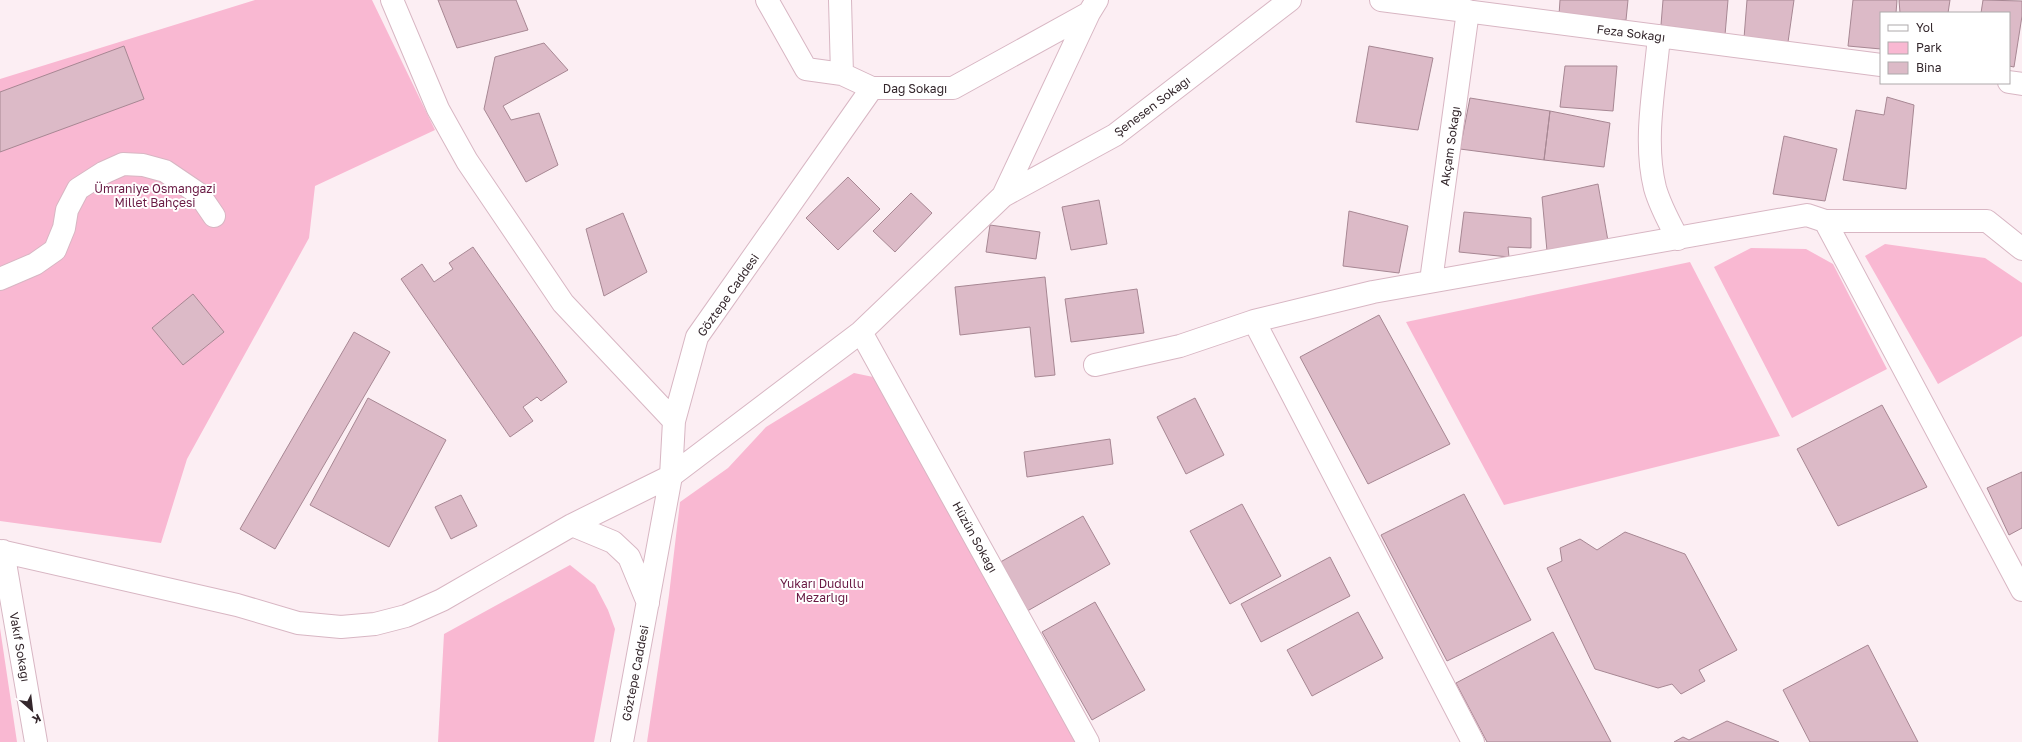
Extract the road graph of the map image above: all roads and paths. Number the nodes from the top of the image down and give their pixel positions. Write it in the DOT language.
graph roads {
  1 [pos="392,0"];
  2 [pos="767,0"];
  3 [pos="840,0"];
  4 [pos="1290,0"];
  5 [pos="1381,0"];
  6 [pos="1093,7"];
  7 [pos="1468,11"];
  8 [pos="1659,36"];
  9 [pos="1880,65"];
  10 [pos="842,74"];
  11 [pos="2010,82"];
  12 [pos="2022,84"];
  13 [pos="872,88"];
  14 [pos="1003,196"];
  15 [pos="214,216"];
  16 [pos="1824,221"];
  17 [pos="1678,238"];
  18 [pos="2022,249"];
  19 [pos="0,279"];
  20 [pos="1431,281"];
  21 [pos="1254,322"];
  22 [pos="861,332"];
  23 [pos="1095,365"];
  24 [pos="674,421"];
  25 [pos="671,476"];
  26 [pos="572,525"];
  27 [pos="2,551"];
  28 [pos="2022,590"];
  29 [pos="648,604"];
  30 [pos="36,742"];
  31 [pos="622,742"];
  32 [pos="1088,742"];
  33 [pos="1473,742"];
  1 -- 24 [label="street"];
  2 -- 10 [label="street, Dağ Sokağı"];
  3 -- 10 [label="street"];
  4 -- 14 [label="street, Şenesen Sokağı"];
  5 -- 7 [label="street, Feza Sokağı"];
  6 -- 13 [label="street, Dağ Sokağı"];
  6 -- 14 [label="street"];
  7 -- 8 [label="street, Feza Sokağı"];
  7 -- 20 [label="street, Akçam Sokağı"];
  8 -- 9 [label="street, Feza Sokağı"];
  8 -- 17 [label="street"];
  10 -- 13 [label="street, Dağ Sokağı"];
  11 -- 12 [label="street"];
  13 -- 24 [label="street, Göztepe Caddesi"];
  14 -- 22 [label="street"];
  15 -- 19 [label="street"];
  16 -- 17 [label="street"];
  16 -- 18 [label="street"];
  16 -- 28 [label="street"];
  17 -- 20 [label="street"];
  20 -- 21 [label="street"];
  21 -- 23 [label="street"];
  21 -- 33 [label="street"];
  22 -- 25 [label="street"];
  22 -- 32 [label="street, Hüzün Sokağı"];
  24 -- 25 [label="street, Göztepe Caddesi"];
  25 -- 26 [label="street"];
  25 -- 29 [label="street, Göztepe Caddesi"];
  26 -- 27 [label="street"];
  26 -- 29 [label="street"];
  27 -- 30 [label="street, Vakıf Sokağı"];
  29 -- 31 [label="street, Göztepe Caddesi"];
}
